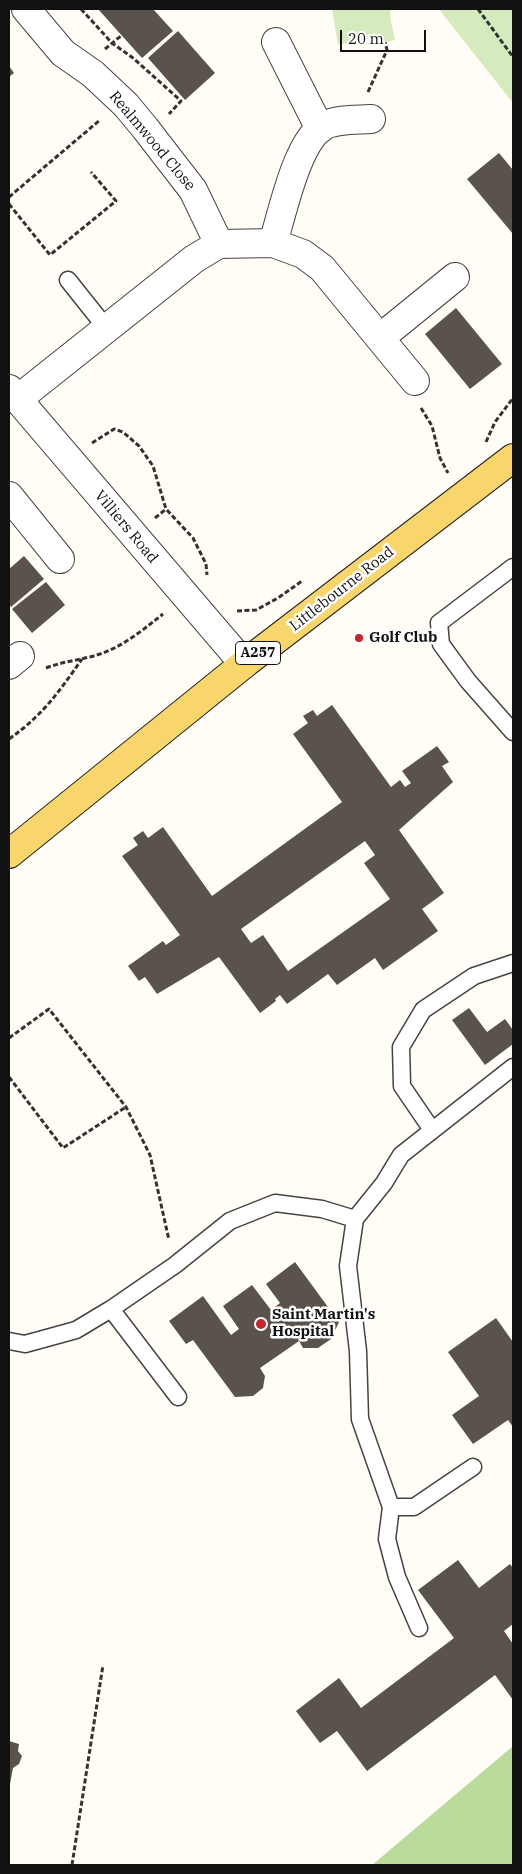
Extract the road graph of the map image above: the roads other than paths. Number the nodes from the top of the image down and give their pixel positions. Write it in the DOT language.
graph roads {
  1 [pos="26,9"];
  2 [pos="276,42"];
  3 [pos="367,119"];
  4 [pos="320,129"];
  5 [pos="273,243"];
  6 [pos="219,244"];
  7 [pos="455,277"];
  8 [pos="68,280"];
  9 [pos="107,329"];
  10 [pos="380,338"];
  11 [pos="414,381"];
  12 [pos="13,394"];
  13 [pos="513,458"];
  14 [pos="9,496"];
  15 [pos="60,558"];
  16 [pos="513,567"];
  17 [pos="244,664"];
  18 [pos="513,732"];
  19 [pos="9,854"];
  20 [pos="513,963"];
  21 [pos="513,1067"];
  22 [pos="432,1130"];
  23 [pos="355,1219"];
  24 [pos="111,1309"];
  25 [pos="9,1341"];
  26 [pos="178,1397"];
  27 [pos="473,1467"];
  28 [pos="391,1507"];
  29 [pos="419,1628"];
  1 -- 6 [label="street, Realmwood Close"];
  2 -- 4 [label="street"];
  3 -- 4 [label="street"];
  4 -- 5 [label="street"];
  5 -- 6 [label="street"];
  5 -- 10 [label="street"];
  6 -- 9 [label="street"];
  7 -- 10 [label="street"];
  8 -- 9 [label="lane"];
  9 -- 12 [label="street"];
  10 -- 11 [label="street"];
  12 -- 17 [label="street, Villiers Road"];
  13 -- 17 [label="main road, Littlebourne Road / A257"];
  14 -- 15 [label="street"];
  16 -- 18 [label="lane"];
  17 -- 19 [label="main road, Littlebourne Road / A257"];
  20 -- 22 [label="lane"];
  21 -- 22 [label="lane"];
  22 -- 23 [label="lane"];
  23 -- 24 [label="lane"];
  23 -- 28 [label="lane"];
  24 -- 25 [label="lane"];
  24 -- 26 [label="lane"];
  27 -- 28 [label="lane"];
  28 -- 29 [label="lane"];
}
